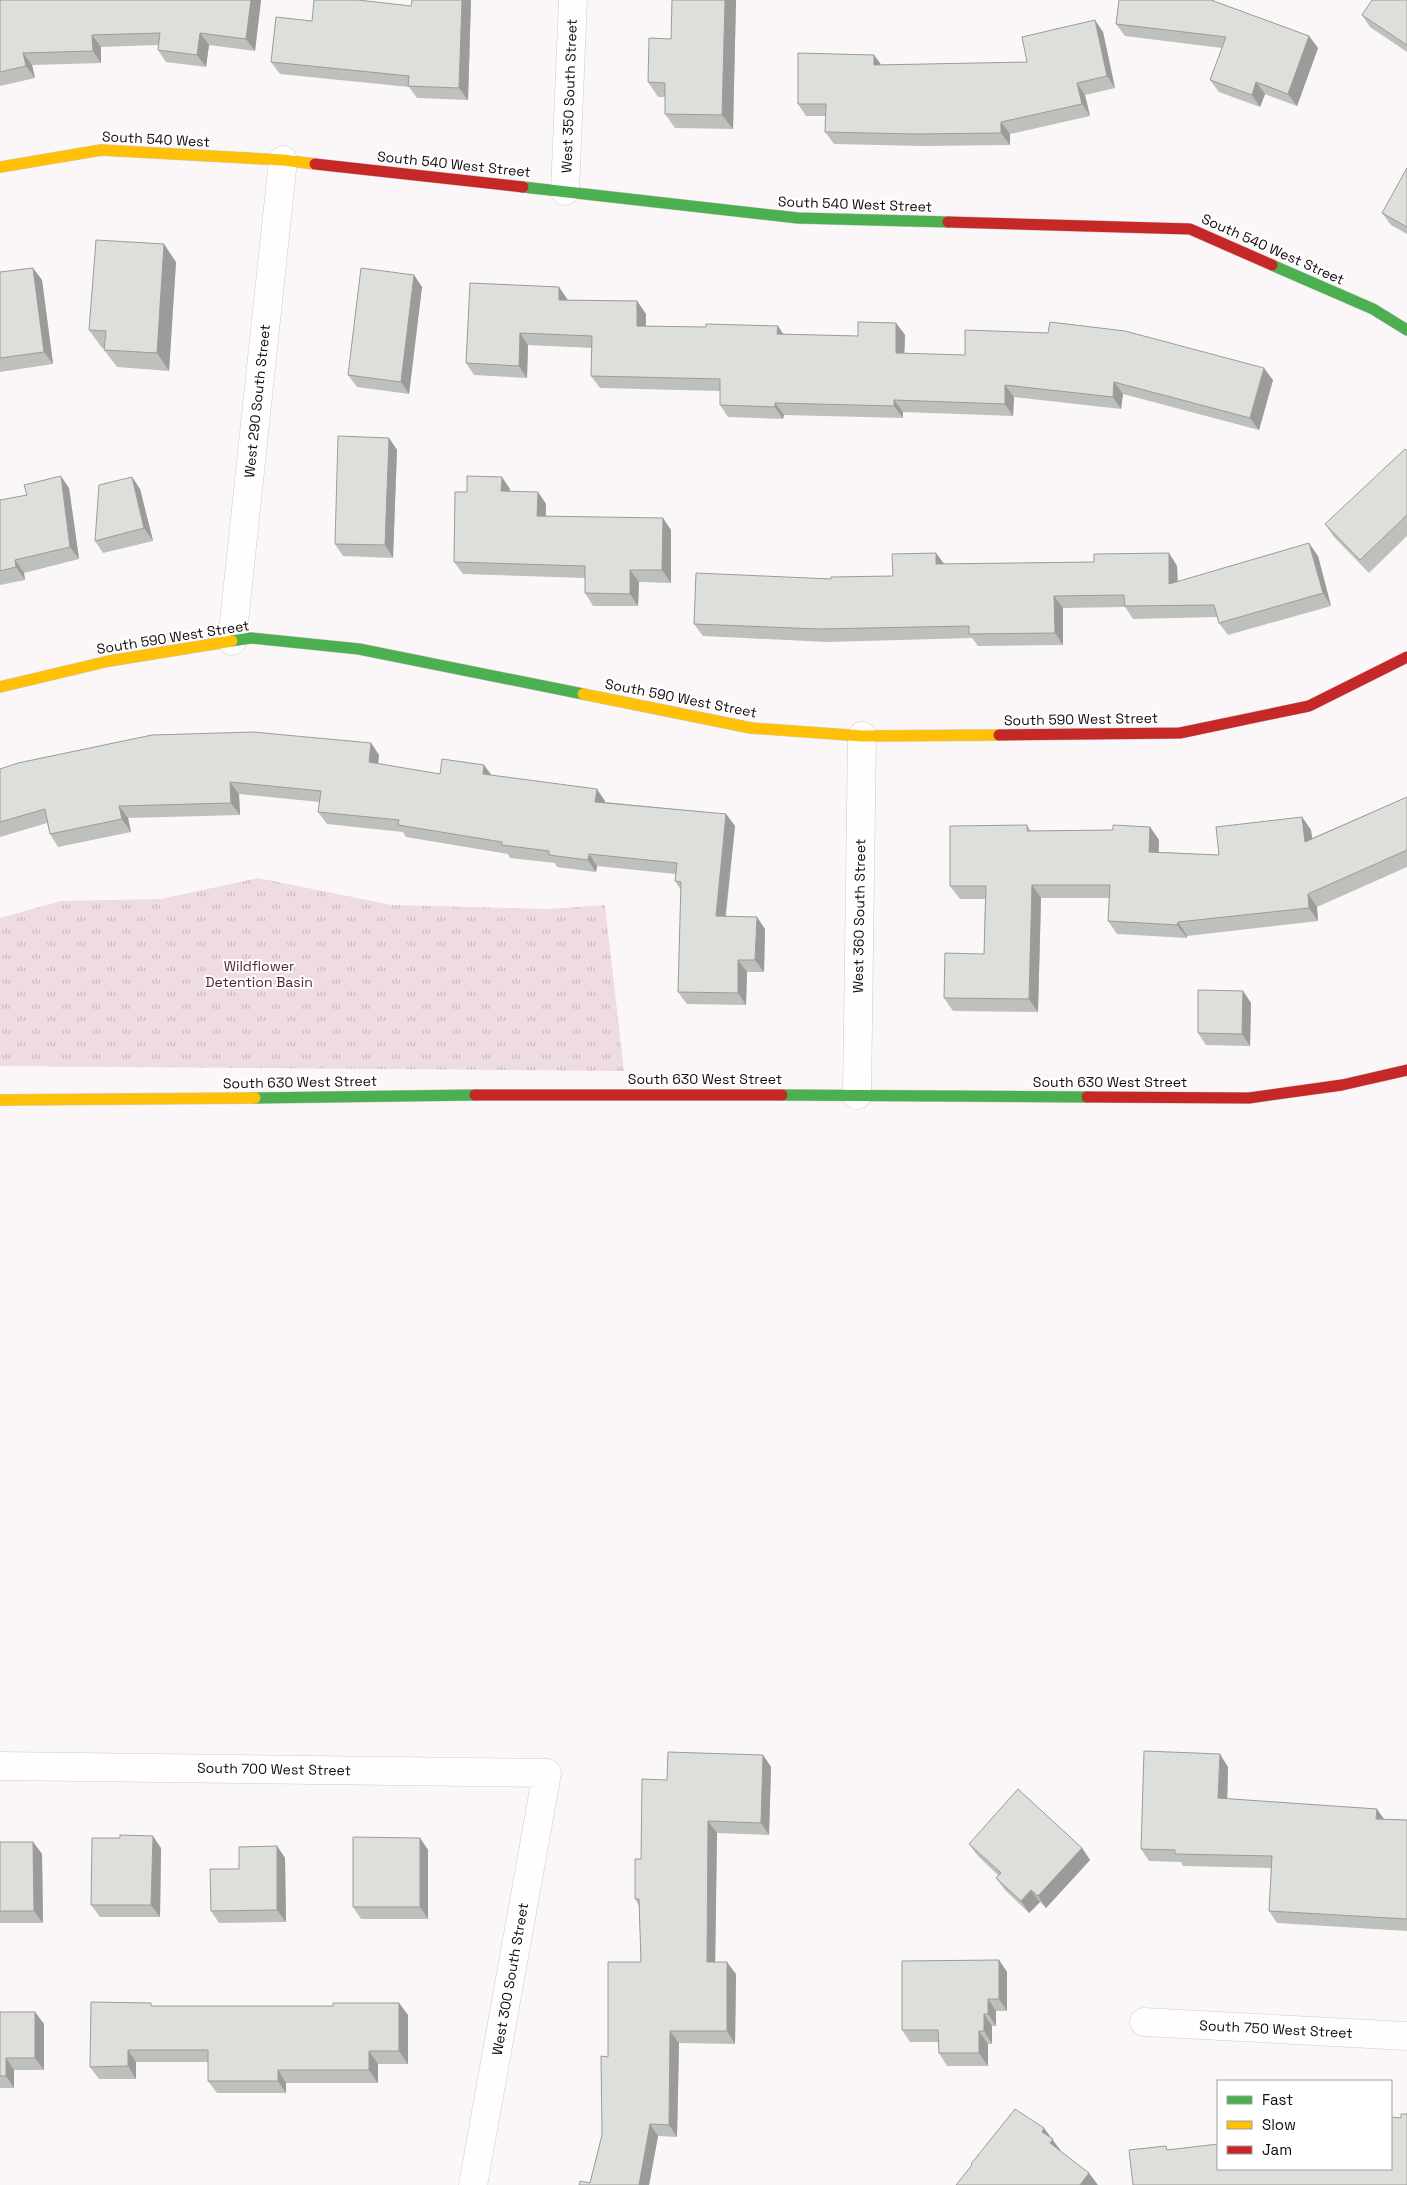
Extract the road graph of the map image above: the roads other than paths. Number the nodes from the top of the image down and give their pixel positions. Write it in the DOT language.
graph roads {
  1 [pos="573,0"];
  2 [pos="283,160"];
  3 [pos="0,167"];
  4 [pos="565,192"];
  5 [pos="1407,330"];
  6 [pos="232,641"];
  7 [pos="1407,657"];
  8 [pos="0,687"];
  9 [pos="862,736"];
  10 [pos="1407,1070"];
  11 [pos="856,1096"];
  12 [pos="0,1100"];
  13 [pos="0,1766"];
  14 [pos="547,1773"];
  15 [pos="1144,2022"];
  16 [pos="1407,2036"];
  17 [pos="473,2185"];
  1 -- 4 [label="street, West 350 South Street"];
  2 -- 3 [label="street, South 540 West"];
  2 -- 4 [label="street, South 540 West Street"];
  2 -- 6 [label="street, West 290 South Street"];
  4 -- 5 [label="street, South 540 West Street"];
  6 -- 8 [label="street, South 590 West Street"];
  6 -- 9 [label="street, South 590 West Street"];
  7 -- 9 [label="street, South 590 West Street"];
  9 -- 11 [label="street, West 360 South Street"];
  10 -- 11 [label="street, South 630 West Street"];
  11 -- 12 [label="street, South 630 West Street"];
  13 -- 14 [label="street, South 700 West Street"];
  14 -- 17 [label="street, West 300 South Street"];
  15 -- 16 [label="street, South 750 West Street"];
}
